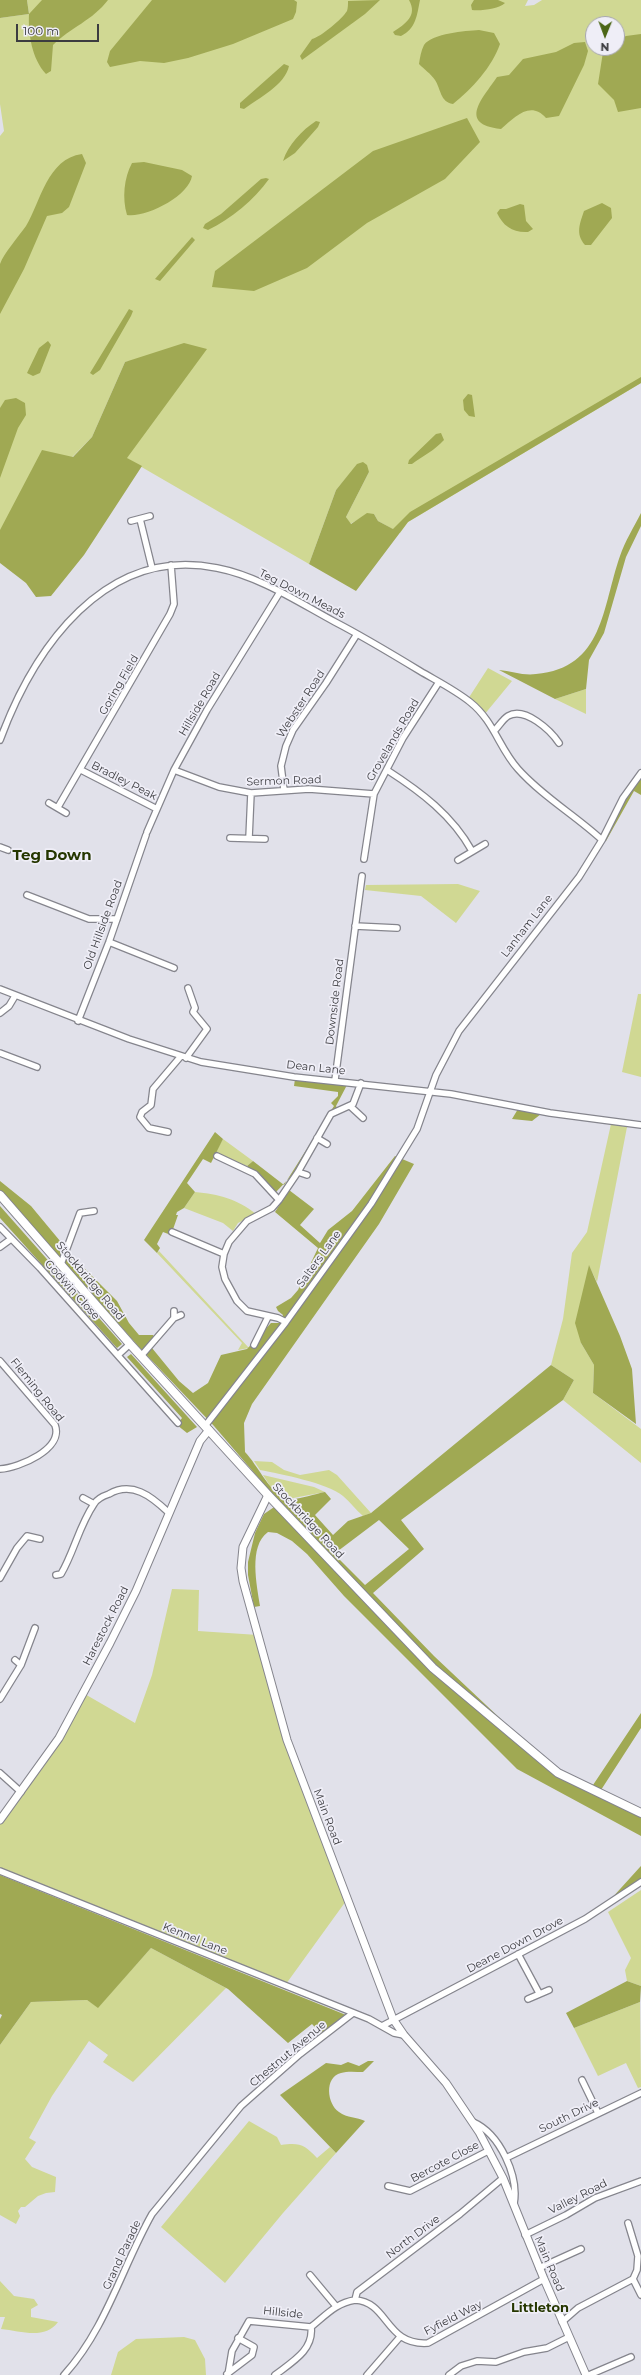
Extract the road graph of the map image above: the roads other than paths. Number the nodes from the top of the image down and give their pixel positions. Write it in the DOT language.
graph roads {
  1 [pos="150,516"];
  2 [pos="140,518"];
  3 [pos="131,521"];
  4 [pos="170,565"];
  5 [pos="152,568"];
  6 [pos="280,592"];
  7 [pos="357,634"];
  8 [pos="439,682"];
  9 [pos="495,730"];
  10 [pos="0,740"];
  11 [pos="560,743"];
  12 [pos="81,770"];
  13 [pos="174,770"];
  14 [pos="387,770"];
  15 [pos="641,773"];
  16 [pos="284,790"];
  17 [pos="251,793"];
  18 [pos="374,794"];
  19 [pos="49,804"];
  20 [pos="58,807"];
  21 [pos="157,809"];
  22 [pos="66,813"];
  23 [pos="146,834"];
  24 [pos="230,838"];
  25 [pos="249,838"];
  26 [pos="265,839"];
  27 [pos="602,840"];
  28 [pos="485,844"];
  29 [pos="0,847"];
  30 [pos="8,850"];
  31 [pos="472,851"];
  32 [pos="364,859"];
  33 [pos="458,860"];
  34 [pos="362,876"];
  35 [pos="27,895"];
  36 [pos="116,919"];
  37 [pos="355,926"];
  38 [pos="397,928"];
  39 [pos="109,942"];
  40 [pos="174,968"];
  41 [pos="188,988"];
  42 [pos="0,990"];
  43 [pos="15,996"];
  44 [pos="0,1013"];
  45 [pos="78,1021"];
  46 [pos="0,1054"];
  47 [pos="183,1057"];
  48 [pos="37,1067"];
  49 [pos="335,1080"];
  50 [pos="361,1083"];
  51 [pos="430,1092"];
  52 [pos="350,1106"];
  53 [pos="362,1118"];
  54 [pos="641,1125"];
  55 [pos="168,1132"];
  56 [pos="317,1138"];
  57 [pos="327,1144"];
  58 [pos="217,1156"];
  59 [pos="298,1172"];
  60 [pos="307,1175"];
  61 [pos="0,1195"];
  62 [pos="279,1200"];
  63 [pos="94,1211"];
  64 [pos="0,1227"];
  65 [pos="172,1232"];
  66 [pos="11,1239"];
  67 [pos="0,1247"];
  68 [pos="224,1254"];
  69 [pos="61,1264"];
  70 [pos="174,1311"];
  71 [pos="181,1315"];
  72 [pos="268,1317"];
  73 [pos="174,1318"];
  74 [pos="286,1322"];
  75 [pos="130,1344"];
  76 [pos="254,1345"];
  77 [pos="118,1355"];
  78 [pos="141,1356"];
  79 [pos="0,1361"];
  80 [pos="178,1419"];
  81 [pos="207,1428"];
  82 [pos="0,1469"];
  83 [pos="268,1495"];
  84 [pos="83,1498"];
  85 [pos="94,1504"];
  86 [pos="168,1512"];
  87 [pos="40,1539"];
  88 [pos="56,1575"];
  89 [pos="0,1578"];
  90 [pos="35,1628"];
  91 [pos="15,1660"];
  92 [pos="21,1665"];
  93 [pos="1,1696"];
  94 [pos="0,1773"];
  95 [pos="21,1792"];
  96 [pos="641,1813"];
  97 [pos="0,1820"];
  98 [pos="0,1871"];
  99 [pos="641,1882"];
  100 [pos="518,1954"];
  101 [pos="549,1990"];
  102 [pos="539,1993"];
  103 [pos="528,1999"];
  104 [pos="353,2013"];
  105 [pos="394,2018"];
  106 [pos="382,2026"];
  107 [pos="404,2036"];
  108 [pos="582,2080"];
  109 [pos="641,2093"];
  110 [pos="237,2111"];
  111 [pos="598,2113"];
  112 [pos="473,2122"];
  113 [pos="488,2150"];
  114 [pos="506,2158"];
  115 [pos="503,2178"];
  116 [pos="641,2181"];
  117 [pos="388,2186"];
  118 [pos="514,2204"];
  119 [pos="628,2223"];
  120 [pos="525,2235"];
  121 [pos="581,2249"];
  122 [pos="539,2268"];
  123 [pos="310,2275"];
  124 [pos="633,2279"];
  125 [pos="544,2280"];
  126 [pos="641,2295"];
  127 [pos="355,2300"];
  128 [pos="335,2305"];
  129 [pos="562,2322"];
  130 [pos="310,2327"];
  131 [pos="400,2337"];
  132 [pos="569,2337"];
  133 [pos="238,2338"];
  134 [pos="631,2357"];
  135 [pos="228,2374"];
  136 [pos="64,2375"];
  137 [pos="275,2375"];
  138 [pos="367,2375"];
  139 [pos="449,2375"];
  140 [pos="587,2375"];
  1 -- 2 [label="street"];
  2 -- 3 [label="street"];
  2 -- 5 [label="street"];
  4 -- 5 [label="street, Teg Down Meads"];
  4 -- 6 [label="street, Teg Down Meads"];
  4 -- 12 [label="street, Goring Field"];
  5 -- 10 [label="street, Teg Down Meads"];
  6 -- 7 [label="street, Teg Down Meads"];
  6 -- 13 [label="street, Hillside Road"];
  7 -- 8 [label="street, Teg Down Meads"];
  7 -- 16 [label="street, Webster Road"];
  8 -- 9 [label="street, Teg Down Meads"];
  8 -- 14 [label="street, Grovelands Road"];
  9 -- 11 [label="street"];
  9 -- 27 [label="street, Teg Down Meads"];
  12 -- 20 [label="street, Goring Field"];
  12 -- 21 [label="street, Bradley Peak"];
  13 -- 17 [label="street, Sermon Road"];
  13 -- 21 [label="street, Hillside Road"];
  14 -- 18 [label="street, Grovelands Road"];
  14 -- 31 [label="street"];
  15 -- 27 [label="street, Lanham Lane"];
  16 -- 17 [label="street, Sermon Road"];
  16 -- 18 [label="street, Sermon Road"];
  17 -- 25 [label="street"];
  18 -- 32 [label="street, Grovelands Road"];
  19 -- 20 [label="street"];
  20 -- 22 [label="street"];
  21 -- 23 [label="street, Hillside Road"];
  23 -- 36 [label="street, Old Hillside Road"];
  24 -- 25 [label="street"];
  25 -- 26 [label="street"];
  27 -- 51 [label="street, Lanham Lane"];
  28 -- 31 [label="street"];
  29 -- 30 [label="street"];
  31 -- 33 [label="street"];
  34 -- 37 [label="street, Downside Road"];
  35 -- 36 [label="street"];
  36 -- 39 [label="street, Old Hillside Road"];
  37 -- 38 [label="street"];
  37 -- 49 [label="street, Downside Road"];
  39 -- 40 [label="street"];
  39 -- 45 [label="street, Old Hillside Road"];
  41 -- 47 [label="street"];
  42 -- 43 [label="street, Dean Lane"];
  43 -- 44 [label="street"];
  43 -- 45 [label="street, Dean Lane"];
  45 -- 47 [label="street, Dean Lane"];
  46 -- 48 [label="street"];
  47 -- 49 [label="street, Dean Lane"];
  47 -- 55 [label="street"];
  49 -- 50 [label="street, Dean Lane"];
  50 -- 51 [label="street, Dean Lane"];
  50 -- 52 [label="street"];
  51 -- 54 [label="street, Dean Lane"];
  51 -- 74 [label="street, Salters Lane"];
  52 -- 53 [label="street"];
  52 -- 56 [label="street"];
  56 -- 57 [label="street"];
  56 -- 59 [label="street"];
  58 -- 62 [label="street"];
  59 -- 60 [label="street"];
  59 -- 62 [label="street"];
  61 -- 69 [label="main road, Stockbridge Road"];
  62 -- 68 [label="street"];
  63 -- 69 [label="street"];
  64 -- 66 [label="street, Godwin Close"];
  65 -- 68 [label="street"];
  66 -- 67 [label="street"];
  66 -- 77 [label="street, Godwin Close"];
  68 -- 72 [label="street"];
  69 -- 75 [label="main road, Stockbridge Road"];
  70 -- 73 [label="street"];
  71 -- 73 [label="street"];
  72 -- 74 [label="street"];
  72 -- 76 [label="street"];
  73 -- 78 [label="street"];
  74 -- 81 [label="street, Salters Lane"];
  75 -- 77 [label="street"];
  75 -- 78 [label="main road, Stockbridge Road"];
  77 -- 80 [label="street, Godwin Close"];
  78 -- 81 [label="main road, Stockbridge Road"];
  79 -- 82 [label="street, Fleming Road"];
  81 -- 83 [label="main road, Stockbridge Road"];
  81 -- 86 [label="street, Harestock Road"];
  83 -- 96 [label="main road, Stockbridge Road"];
  83 -- 105 [label="street, Main Road"];
  84 -- 85 [label="street"];
  85 -- 86 [label="street"];
  85 -- 88 [label="street"];
  86 -- 95 [label="street, Harestock Road"];
  87 -- 89 [label="street"];
  90 -- 92 [label="street"];
  91 -- 92 [label="street"];
  92 -- 93 [label="street"];
  94 -- 95 [label="street"];
  95 -- 97 [label="street, Harestock Road"];
  98 -- 104 [label="street, Kennel Lane"];
  99 -- 100 [label="street, Deane Down Drove"];
  100 -- 102 [label="street"];
  100 -- 105 [label="street, Deane Down Drove"];
  101 -- 102 [label="street"];
  102 -- 103 [label="street"];
  104 -- 106 [label="street, Kennel Lane"];
  104 -- 110 [label="street, Chestnut Avenue"];
  105 -- 106 [label="street"];
  105 -- 107 [label="street, Main Road"];
  106 -- 107 [label="street, Kennel Lane"];
  107 -- 112 [label="street, Main Road"];
  108 -- 111 [label="street"];
  109 -- 111 [label="street, South Drive"];
  110 -- 136 [label="street, Grand Parade"];
  111 -- 114 [label="street, South Drive"];
  112 -- 113 [label="street, Main Road"];
  112 -- 114 [label="street, Main Road"];
  113 -- 115 [label="street, Main Road"];
  113 -- 117 [label="street, Bercote Close"];
  114 -- 118 [label="street, Main Road"];
  115 -- 118 [label="street, Main Road"];
  115 -- 127 [label="street, North Drive"];
  116 -- 120 [label="street, Valley Road"];
  118 -- 120 [label="street, Main Road"];
  119 -- 124 [label="street"];
  120 -- 122 [label="street, Main Road"];
  121 -- 122 [label="street"];
  122 -- 125 [label="street, Main Road"];
  123 -- 128 [label="street"];
  124 -- 126 [label="street"];
  124 -- 129 [label="street"];
  125 -- 129 [label="street, Main Road"];
  125 -- 131 [label="street, Fyfield Way"];
  127 -- 128 [label="street"];
  127 -- 131 [label="street"];
  128 -- 130 [label="street"];
  129 -- 132 [label="street, Main Road"];
  130 -- 133 [label="street, Hillside"];
  130 -- 137 [label="street"];
  131 -- 138 [label="street"];
  132 -- 139 [label="street"];
  132 -- 140 [label="street, Main Road"];
  133 -- 135 [label="street"];
  133 -- 135 [label="street"];
  134 -- 140 [label="street"];
}
